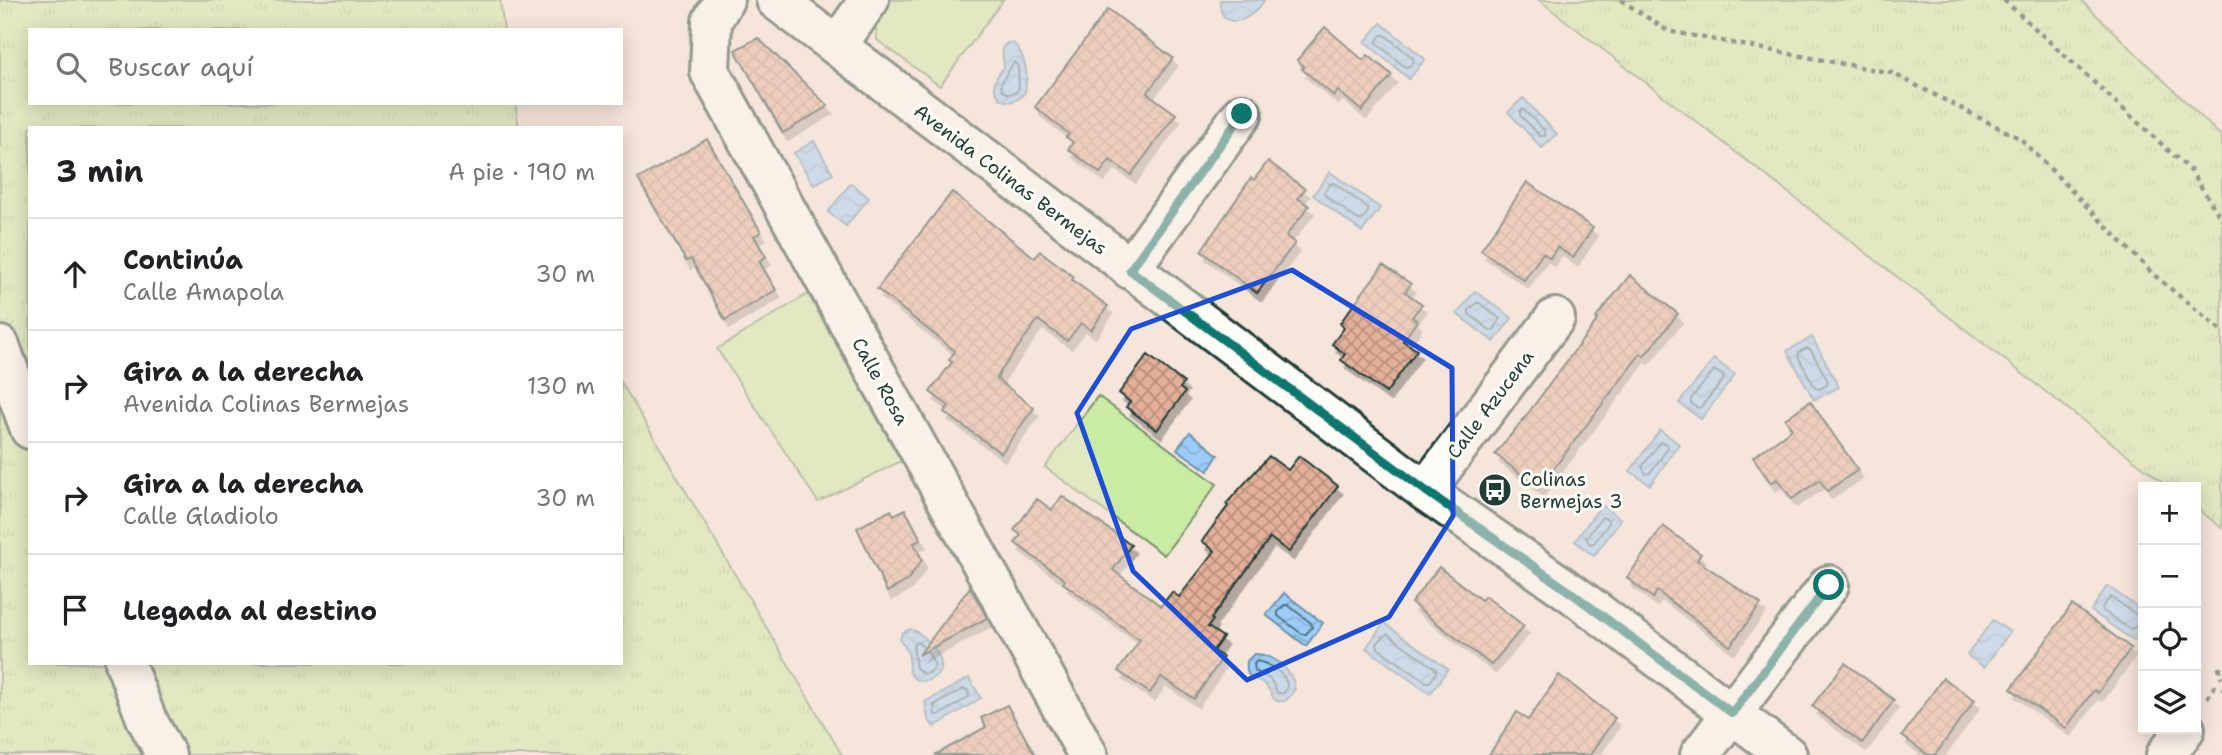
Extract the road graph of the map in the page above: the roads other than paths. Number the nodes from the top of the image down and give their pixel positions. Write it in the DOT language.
graph roads {
  1 [pos="724,0"];
  2 [pos="776,0"];
  3 [pos="869,0"];
  4 [pos="837,46"];
  5 [pos="1242,114"];
  6 [pos="1130,270"];
  7 [pos="1555,318"];
  8 [pos="0,346"];
  9 [pos="28,423"];
  10 [pos="1426,491"];
  11 [pos="1829,585"];
  12 [pos="126,665"];
  13 [pos="1732,713"];
  14 [pos="2181,734"];
  15 [pos="166,755"];
  16 [pos="1088,755"];
  17 [pos="1700,755"];
  18 [pos="1787,755"];
  19 [pos="2166,755"];
  1 -- 16 [label="street, Calle Rosa"];
  2 -- 4 [label="street, Avenida Colinas Bermejas"];
  3 -- 4 [label="street"];
  4 -- 6 [label="street, Avenida Colinas Bermejas"];
  5 -- 6 [label="street"];
  6 -- 10 [label="street, Avenida Colinas Bermejas"];
  7 -- 10 [label="street, Calle Azucena"];
  8 -- 9 [label="street"];
  10 -- 13 [label="street, Avenida Colinas Bermejas"];
  11 -- 13 [label="street"];
  12 -- 15 [label="street"];
  13 -- 17 [label="street"];
  13 -- 18 [label="street, Avenida Colinas Bermejas"];
  14 -- 19 [label="street"];
}
